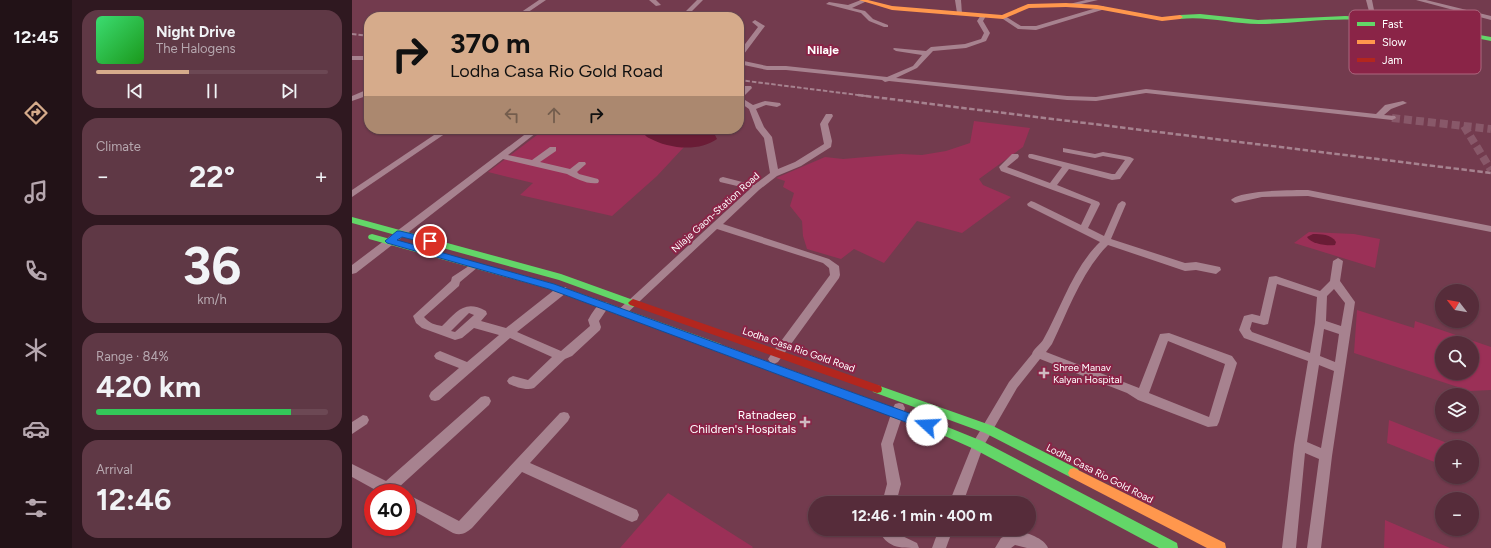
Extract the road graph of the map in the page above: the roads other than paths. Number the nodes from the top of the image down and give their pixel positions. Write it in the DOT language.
graph roads {
  1 [pos="526,0"];
  2 [pos="652,0"];
  3 [pos="700,0"];
  4 [pos="958,0"];
  5 [pos="1095,0"];
  6 [pos="1419,0"];
  7 [pos="541,1"];
  8 [pos="863,1"];
  9 [pos="829,4"];
  10 [pos="658,5"];
  11 [pos="1066,5"];
  12 [pos="848,7"];
  13 [pos="1103,8"];
  14 [pos="1459,10"];
  15 [pos="524,12"];
  16 [pos="688,12"];
  17 [pos="960,14"];
  18 [pos="983,16"];
  19 [pos="1481,16"];
  20 [pos="1004,17"];
  21 [pos="1349,18"];
  22 [pos="1491,18"];
  23 [pos="755,22"];
  24 [pos="886,26"];
  25 [pos="1481,37"];
  26 [pos="1491,39"];
  27 [pos="896,49"];
  28 [pos="744,50"];
  29 [pos="926,53"];
  30 [pos="352,58"];
  31 [pos="364,58"];
  32 [pos="744,63"];
  33 [pos="885,80"];
  34 [pos="364,94"];
  35 [pos="352,99"];
  36 [pos="744,102"];
  37 [pos="1403,103"];
  38 [pos="778,104"];
  39 [pos="752,108"];
  40 [pos="828,116"];
  41 [pos="1377,117"];
  42 [pos="1392,118"];
  43 [pos="441,134"];
  44 [pos="536,134"];
  45 [pos="553,149"];
  46 [pos="1066,150"];
  47 [pos="1015,156"];
  48 [pos="1032,156"];
  49 [pos="506,157"];
  50 [pos="534,163"];
  51 [pos="582,164"];
  52 [pos="1067,166"];
  53 [pos="571,173"];
  54 [pos="774,174"];
  55 [pos="723,180"];
  56 [pos="595,181"];
  57 [pos="1052,186"];
  58 [pos="756,188"];
  59 [pos="352,194"];
  60 [pos="1235,200"];
  61 [pos="1031,204"];
  62 [pos="1122,204"];
  63 [pos="352,220"];
  64 [pos="716,225"];
  65 [pos="1491,228"];
  66 [pos="1082,230"];
  67 [pos="360,233"];
  68 [pos="400,233"];
  69 [pos="390,241"];
  70 [pos="1106,242"];
  71 [pos="1338,261"];
  72 [pos="475,265"];
  73 [pos="352,270"];
  74 [pos="1216,270"];
  75 [pos="1335,282"];
  76 [pos="562,290"];
  77 [pos="1322,295"];
  78 [pos="632,302"];
  79 [pos="604,306"];
  80 [pos="621,312"];
  81 [pos="1320,323"];
  82 [pos="1344,332"];
  83 [pos="507,334"];
  84 [pos="778,353"];
  85 [pos="1037,353"];
  86 [pos="440,356"];
  87 [pos="561,356"];
  88 [pos="1313,359"];
  89 [pos="769,366"];
  90 [pos="468,367"];
  91 [pos="1339,368"];
  92 [pos="513,381"];
  93 [pos="435,396"];
  94 [pos="1142,396"];
  95 [pos="904,398"];
  96 [pos="485,401"];
  97 [pos="896,414"];
  98 [pos="564,417"];
  99 [pos="363,420"];
  100 [pos="989,428"];
  101 [pos="352,429"];
  102 [pos="978,445"];
  103 [pos="1300,445"];
  104 [pos="1326,456"];
  105 [pos="520,465"];
  106 [pos="352,470"];
  107 [pos="377,484"];
  108 [pos="397,484"];
  109 [pos="891,496"];
  110 [pos="959,496"];
  111 [pos="416,505"];
  112 [pos="632,515"];
  113 [pos="888,536"];
  114 [pos="943,536"];
  115 [pos="912,548"];
  116 [pos="939,548"];
  117 [pos="1002,548"];
  118 [pos="1041,548"];
  119 [pos="1172,548"];
  120 [pos="1220,548"];
  121 [pos="1289,548"];
  122 [pos="1314,548"];
  1 -- 7 [label="street"];
  2 -- 10 [label="street"];
  3 -- 16 [label="street"];
  4 -- 17 [label="street"];
  5 -- 11 [label="street"];
  6 -- 14 [label="street"];
  7 -- 15 [label="street"];
  8 -- 12 [label="street"];
  8 -- 17 [label="street"];
  9 -- 12 [label="street"];
  11 -- 13 [label="street"];
  11 -- 20 [label="street"];
  12 -- 24 [label="street"];
  13 -- 20 [label="street"];
  13 -- 21 [label="street"];
  17 -- 18 [label="street"];
  18 -- 20 [label="street"];
  18 -- 29 [label="street"];
  19 -- 22 [label="street"];
  23 -- 28 [label="street"];
  25 -- 26 [label="street"];
  27 -- 29 [label="street"];
  29 -- 33 [label="street"];
  30 -- 31 [label="street"];
  32 -- 33 [label="street"];
  33 -- 41 [label="street"];
  34 -- 35 [label="street"];
  36 -- 39 [label="street, Nilaje Gaon-Station Road"];
  37 -- 41 [label="street"];
  38 -- 39 [label="street"];
  39 -- 54 [label="street, Nilaje Gaon-Station Road"];
  40 -- 54 [label="street"];
  41 -- 42 [label="street"];
  43 -- 59 [label="street"];
  44 -- 49 [label="street"];
  45 -- 50 [label="street"];
  46 -- 52 [label="street"];
  47 -- 57 [label="street"];
  48 -- 52 [label="street"];
  49 -- 50 [label="street"];
  49 -- 68 [label="street"];
  50 -- 53 [label="street"];
  51 -- 53 [label="street"];
  52 -- 57 [label="street"];
  53 -- 56 [label="street"];
  54 -- 58 [label="street, Nilaje Gaon-Station Road"];
  55 -- 58 [label="street"];
  57 -- 66 [label="street"];
  58 -- 64 [label="street, Nilaje Gaon-Station Road"];
  60 -- 65 [label="street"];
  61 -- 66 [label="street"];
  62 -- 70 [label="street"];
  63 -- 68 [label="street, Lodha Casa Rio Gold Road"];
  64 -- 78 [label="street, Nilaje Gaon-Station Road"];
  64 -- 84 [label="street"];
  66 -- 70 [label="street"];
  67 -- 69 [label="street"];
  68 -- 69 [label="street"];
  68 -- 78 [label="street, Lodha Casa Rio Gold Road"];
  69 -- 72 [label="street"];
  69 -- 73 [label="street"];
  70 -- 74 [label="street"];
  70 -- 85 [label="street"];
  71 -- 75 [label="street"];
  72 -- 76 [label="street"];
  72 -- 83 [label="street"];
  75 -- 77 [label="street"];
  75 -- 82 [label="street"];
  76 -- 79 [label="street"];
  76 -- 83 [label="street"];
  77 -- 81 [label="street"];
  77 -- 88 [label="street"];
  78 -- 80 [label="street, Nilaje Gaon-Station Road"];
  78 -- 84 [label="street, Lodha Casa Rio Gold Road"];
  79 -- 80 [label="street"];
  79 -- 87 [label="street"];
  80 -- 89 [label="street"];
  81 -- 82 [label="street"];
  81 -- 88 [label="street"];
  82 -- 91 [label="street"];
  83 -- 87 [label="street"];
  83 -- 90 [label="street"];
  84 -- 89 [label="street"];
  84 -- 95 [label="street, Lodha Casa Rio Gold Road"];
  85 -- 94 [label="street"];
  85 -- 100 [label="street"];
  86 -- 90 [label="street"];
  87 -- 92 [label="street"];
  88 -- 91 [label="street"];
  88 -- 103 [label="street"];
  89 -- 97 [label="street"];
  90 -- 93 [label="street"];
  91 -- 104 [label="street"];
  94 -- 94 [label="street"];
  95 -- 97 [label="street"];
  95 -- 100 [label="street, Lodha Casa Rio Gold Road"];
  96 -- 108 [label="street"];
  97 -- 102 [label="street"];
  97 -- 109 [label="street"];
  98 -- 105 [label="street"];
  99 -- 101 [label="street"];
  100 -- 102 [label="street"];
  100 -- 120 [label="street, Lodha Casa Rio Gold Road"];
  102 -- 110 [label="street"];
  102 -- 119 [label="street"];
  103 -- 104 [label="street"];
  103 -- 121 [label="street"];
  104 -- 122 [label="street"];
  105 -- 111 [label="street"];
  105 -- 112 [label="street"];
  106 -- 107 [label="street"];
  113 -- 115 [label="street"];
  114 -- 116 [label="street"];
  117 -- 118 [label="street"];
}
